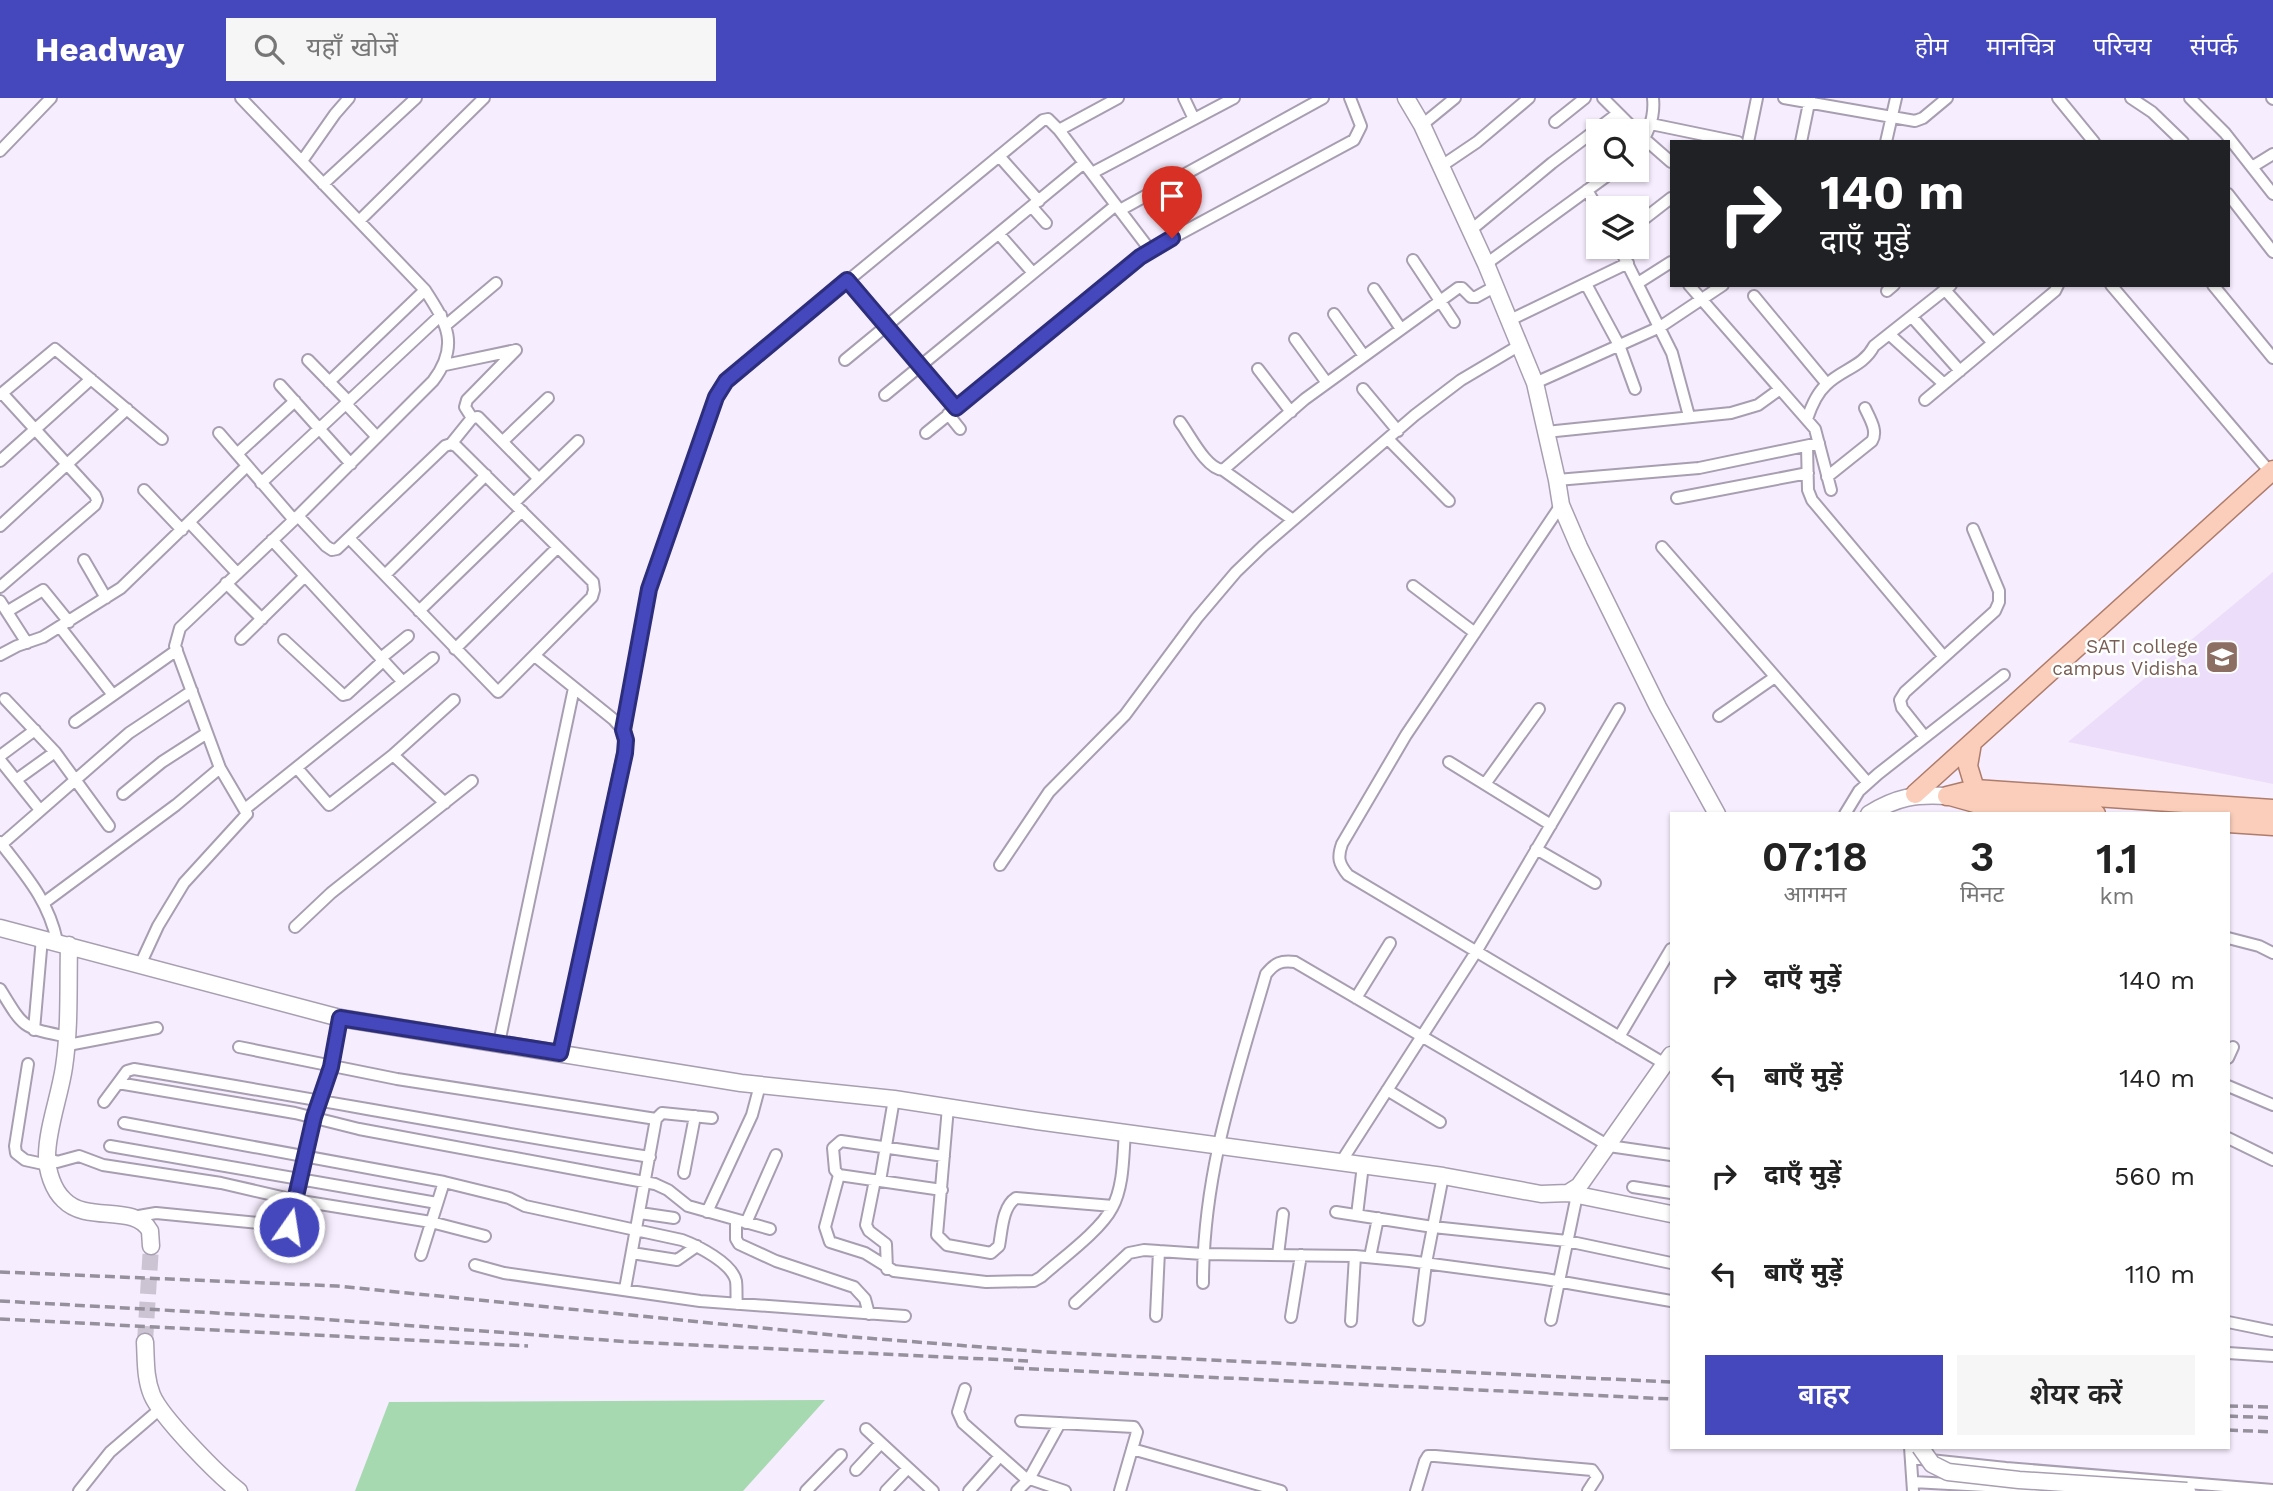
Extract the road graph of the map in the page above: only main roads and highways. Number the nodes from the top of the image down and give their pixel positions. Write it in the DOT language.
graph roads {
  1 [pos="1406,98"];
  2 [pos="2272,471"];
  3 [pos="1972,743"];
  4 [pos="1975,789"];
  5 [pos="1915,794"];
  6 [pos="1947,796"];
  7 [pos="2038,805"];
  8 [pos="2187,808"];
  9 [pos="2273,809"];
  10 [pos="1716,812"];
  11 [pos="1875,812"];
  12 [pos="2083,812"];
  13 [pos="2230,823"];
  14 [pos="2273,826"];
  15 [pos="0,928"];
  16 [pos="56,941"];
  17 [pos="1668,1060"];
  18 [pos="1575,1192"];
  19 [pos="1670,1203"];
  20 [pos="1670,1214"];
  21 [pos="151,1246"];
  22 [pos="145,1342"];
  23 [pos="1914,1451"];
  24 [pos="239,1491"];
  25 [pos="2187,1491"];
  1 -- 10 [label="main road"];
  2 -- 3 [label="main road"];
  3 -- 4 [label="main road"];
  3 -- 5 [label="main road"];
  4 -- 6 [label="main road"];
  4 -- 7 [label="main road"];
  5 -- 6 [label="main road"];
  5 -- 11 [label="main road"];
  6 -- 7 [label="main road"];
  7 -- 8 [label="main road"];
  7 -- 12 [label="main road"];
  8 -- 9 [label="main road"];
  13 -- 14 [label="main road"];
  15 -- 16 [label="main road"];
  16 -- 18 [label="main road"];
  16 -- 21 [label="main road"];
  17 -- 18 [label="main road"];
  18 -- 19 [label="main road"];
  18 -- 20 [label="main road"];
  22 -- 24 [label="main road"];
  23 -- 25 [label="main road, bridge"];
}
